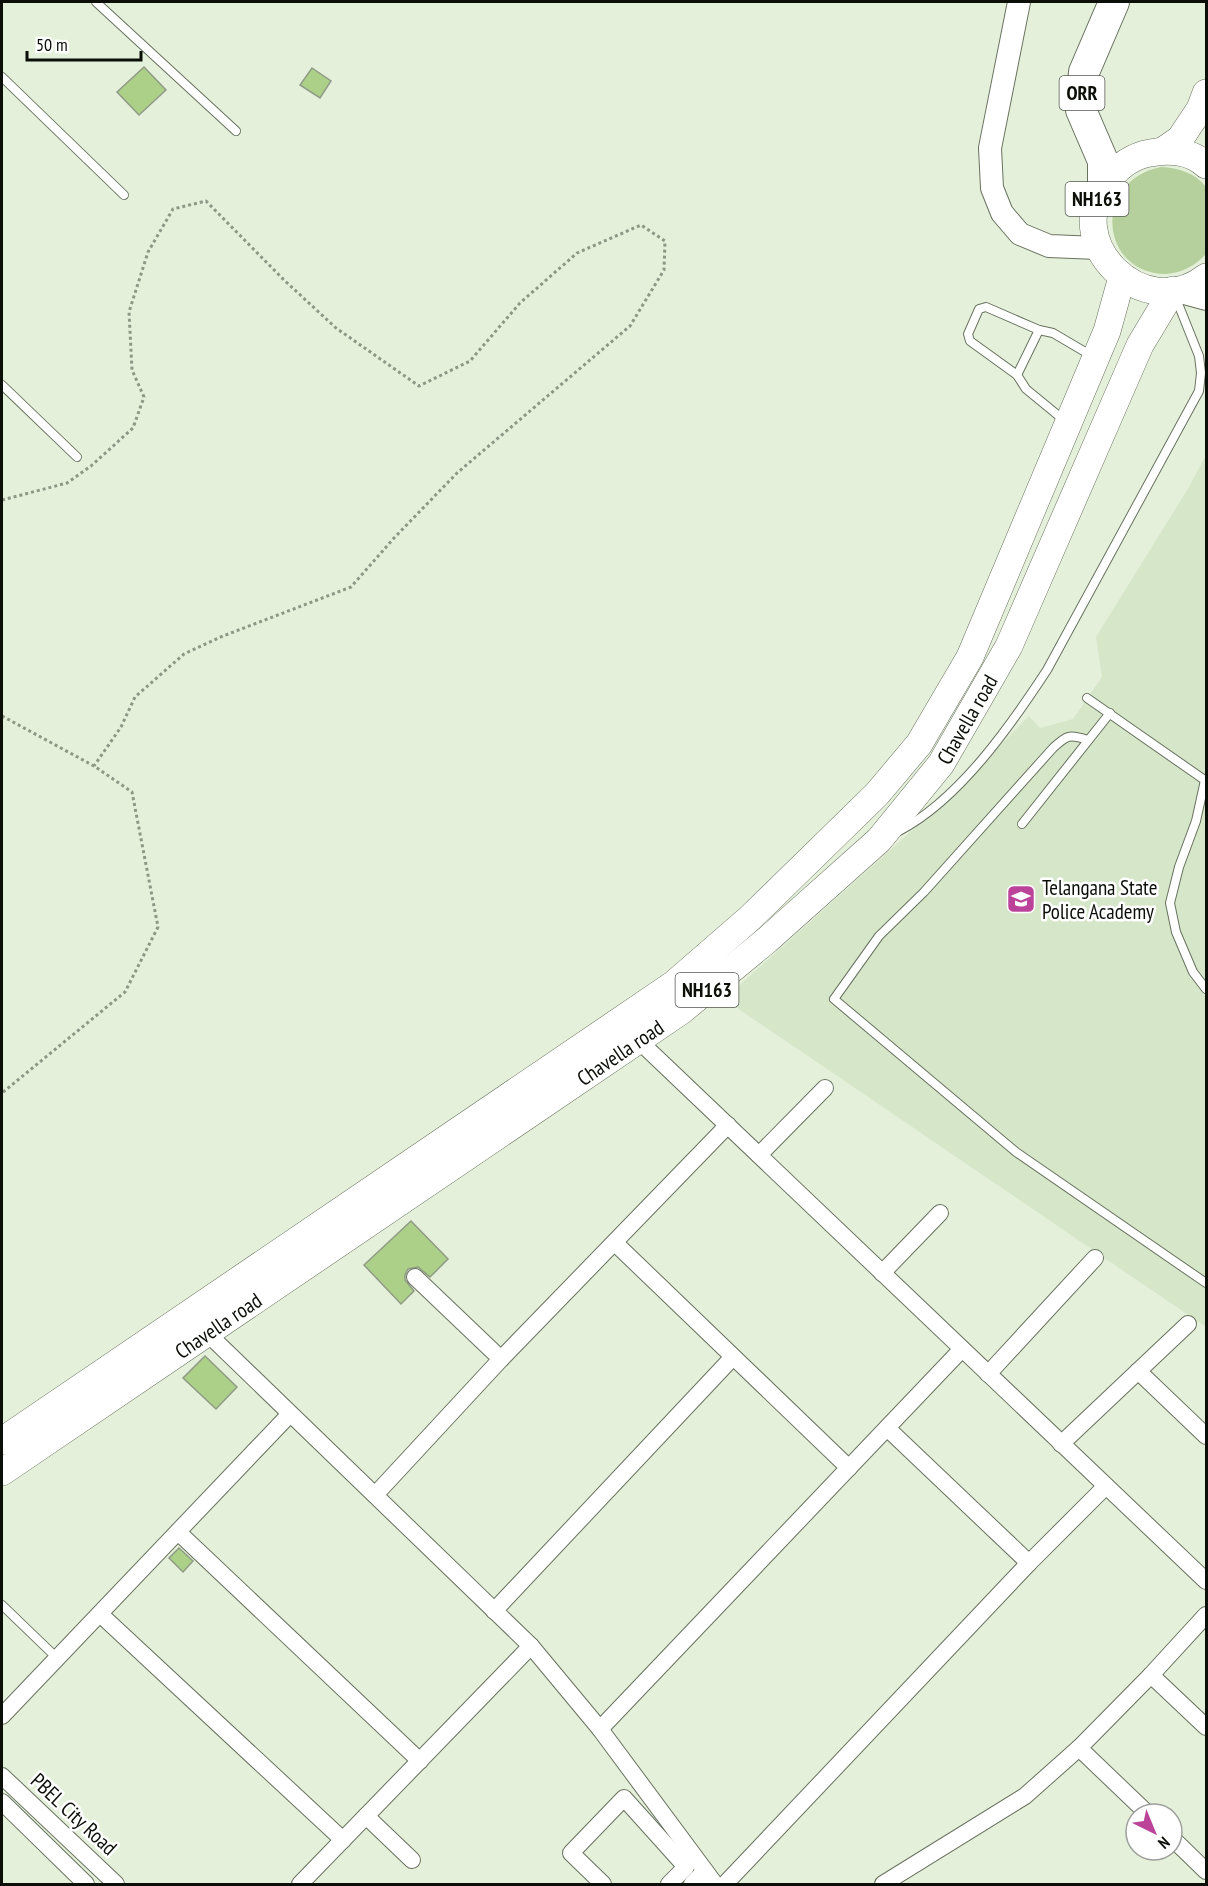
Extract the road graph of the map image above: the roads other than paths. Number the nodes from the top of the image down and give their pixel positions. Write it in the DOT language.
graph roads {
  1 [pos="96,2"];
  2 [pos="1019,2"];
  3 [pos="1114,2"];
  4 [pos="2,77"];
  5 [pos="1206,93"];
  6 [pos="236,131"];
  7 [pos="1164,150"];
  8 [pos="1206,165"];
  9 [pos="1102,186"];
  10 [pos="124,195"];
  11 [pos="1098,248"];
  12 [pos="1122,277"];
  13 [pos="1206,277"];
  14 [pos="1173,290"];
  15 [pos="1206,299"];
  16 [pos="1040,330"];
  17 [pos="1095,357"];
  18 [pos="1017,375"];
  19 [pos="2,385"];
  20 [pos="1068,423"];
  21 [pos="77,457"];
  22 [pos="1087,698"];
  23 [pos="1110,713"];
  24 [pos="1088,740"];
  25 [pos="1206,781"];
  26 [pos="1022,824"];
  27 [pos="879,840"];
  28 [pos="1206,989"];
  29 [pos="638,1040"];
  30 [pos="825,1088"];
  31 [pos="728,1125"];
  32 [pos="759,1155"];
  33 [pos="418,1174"];
  34 [pos="940,1214"];
  35 [pos="615,1243"];
  36 [pos="1095,1258"];
  37 [pos="882,1273"];
  38 [pos="415,1276"];
  39 [pos="1206,1283"];
  40 [pos="1188,1324"];
  41 [pos="206,1332"];
  42 [pos="962,1349"];
  43 [pos="733,1357"];
  44 [pos="501,1359"];
  45 [pos="1138,1371"];
  46 [pos="988,1374"];
  47 [pos="290,1414"];
  48 [pos="887,1428"];
  49 [pos="1206,1436"];
  50 [pos="2,1441"];
  51 [pos="1061,1444"];
  52 [pos="849,1468"];
  53 [pos="2,1472"];
  54 [pos="1106,1486"];
  55 [pos="375,1495"];
  56 [pos="178,1532"];
  57 [pos="1029,1563"];
  58 [pos="1206,1581"];
  59 [pos="2,1605"];
  60 [pos="494,1611"];
  61 [pos="100,1614"];
  62 [pos="1206,1615"];
  63 [pos="531,1646"];
  64 [pos="57,1658"];
  65 [pos="1151,1675"];
  66 [pos="2,1716"];
  67 [pos="1206,1727"];
  68 [pos="600,1729"];
  69 [pos="1079,1748"];
  70 [pos="420,1761"];
  71 [pos="2,1776"];
  72 [pos="2,1802"];
  73 [pos="1135,1802"];
  74 [pos="366,1816"];
  75 [pos="343,1840"];
  76 [pos="1184,1850"];
  77 [pos="412,1860"];
  78 [pos="1206,1871"];
  79 [pos="710,1878"];
  80 [pos="86,1884"];
  81 [pos="116,1884"];
  82 [pos="300,1884"];
  83 [pos="603,1884"];
  84 [pos="669,1884"];
  85 [pos="692,1884"];
  86 [pos="725,1884"];
  87 [pos="883,1884"];
  1 -- 6 [label="lane"];
  2 -- 11 [label="main road"];
  3 -- 9 [label="highway, ORR"];
  4 -- 10 [label="lane"];
  5 -- 7 [label="highway, NH163"];
  7 -- 8 [label="highway, NH163"];
  7 -- 9 [label="highway, NH163"];
  9 -- 11 [label="highway, NH163"];
  11 -- 12 [label="highway, NH163"];
  12 -- 14 [label="highway, NH163"];
  12 -- 17 [label="highway, Chavella road / NH163"];
  13 -- 14 [label="highway, NH163"];
  14 -- 15 [label="main road"];
  14 -- 27 [label="highway, Chavella road / NH163"];
  14 -- 27 [label="lane"];
  16 -- 17 [label="lane"];
  16 -- 18 [label="lane"];
  16 -- 18 [label="lane"];
  17 -- 20 [label="highway, Chavella road / NH163"];
  18 -- 20 [label="lane"];
  19 -- 21 [label="lane"];
  20 -- 33 [label="highway, Chavella road / NH163"];
  22 -- 23 [label="lane"];
  23 -- 24 [label="lane"];
  23 -- 25 [label="lane"];
  24 -- 26 [label="lane"];
  24 -- 39 [label="lane"];
  25 -- 28 [label="lane"];
  27 -- 29 [label="highway, Chavella road / NH163"];
  29 -- 31 [label="street"];
  29 -- 33 [label="highway, Chavella road / NH163"];
  30 -- 32 [label="street"];
  31 -- 32 [label="street"];
  31 -- 35 [label="street"];
  32 -- 37 [label="street"];
  33 -- 41 [label="highway, Chavella road / NH163"];
  33 -- 50 [label="highway, Chavella road / NH163"];
  34 -- 37 [label="street"];
  35 -- 43 [label="street"];
  35 -- 44 [label="street"];
  36 -- 46 [label="street"];
  37 -- 42 [label="street"];
  38 -- 44 [label="street"];
  40 -- 45 [label="street"];
  41 -- 47 [label="street"];
  41 -- 53 [label="highway, Chavella road / NH163"];
  42 -- 46 [label="street"];
  42 -- 48 [label="street"];
  43 -- 52 [label="street"];
  43 -- 60 [label="street"];
  44 -- 55 [label="street"];
  45 -- 49 [label="street"];
  45 -- 51 [label="street"];
  46 -- 51 [label="street"];
  47 -- 55 [label="street"];
  47 -- 56 [label="street"];
  48 -- 52 [label="street"];
  48 -- 57 [label="street"];
  51 -- 54 [label="street"];
  52 -- 68 [label="street"];
  54 -- 57 [label="street"];
  54 -- 58 [label="street"];
  55 -- 60 [label="street"];
  56 -- 61 [label="street"];
  56 -- 70 [label="street"];
  57 -- 86 [label="street"];
  59 -- 64 [label="lane"];
  60 -- 63 [label="street"];
  61 -- 64 [label="street"];
  61 -- 75 [label="street"];
  62 -- 65 [label="street"];
  63 -- 68 [label="street"];
  63 -- 70 [label="street"];
  64 -- 66 [label="street"];
  65 -- 67 [label="street"];
  65 -- 69 [label="street"];
  68 -- 79 [label="street"];
  69 -- 73 [label="street"];
  69 -- 87 [label="street"];
  70 -- 74 [label="street"];
  71 -- 81 [label="street, PBEL City Road"];
  72 -- 80 [label="street, PBEL City Road"];
  74 -- 75 [label="street"];
  74 -- 77 [label="street"];
  75 -- 82 [label="street"];
  76 -- 78 [label="street"];
  79 -- 85 [label="street"];
  83 -- 84 [label="street"];
}
